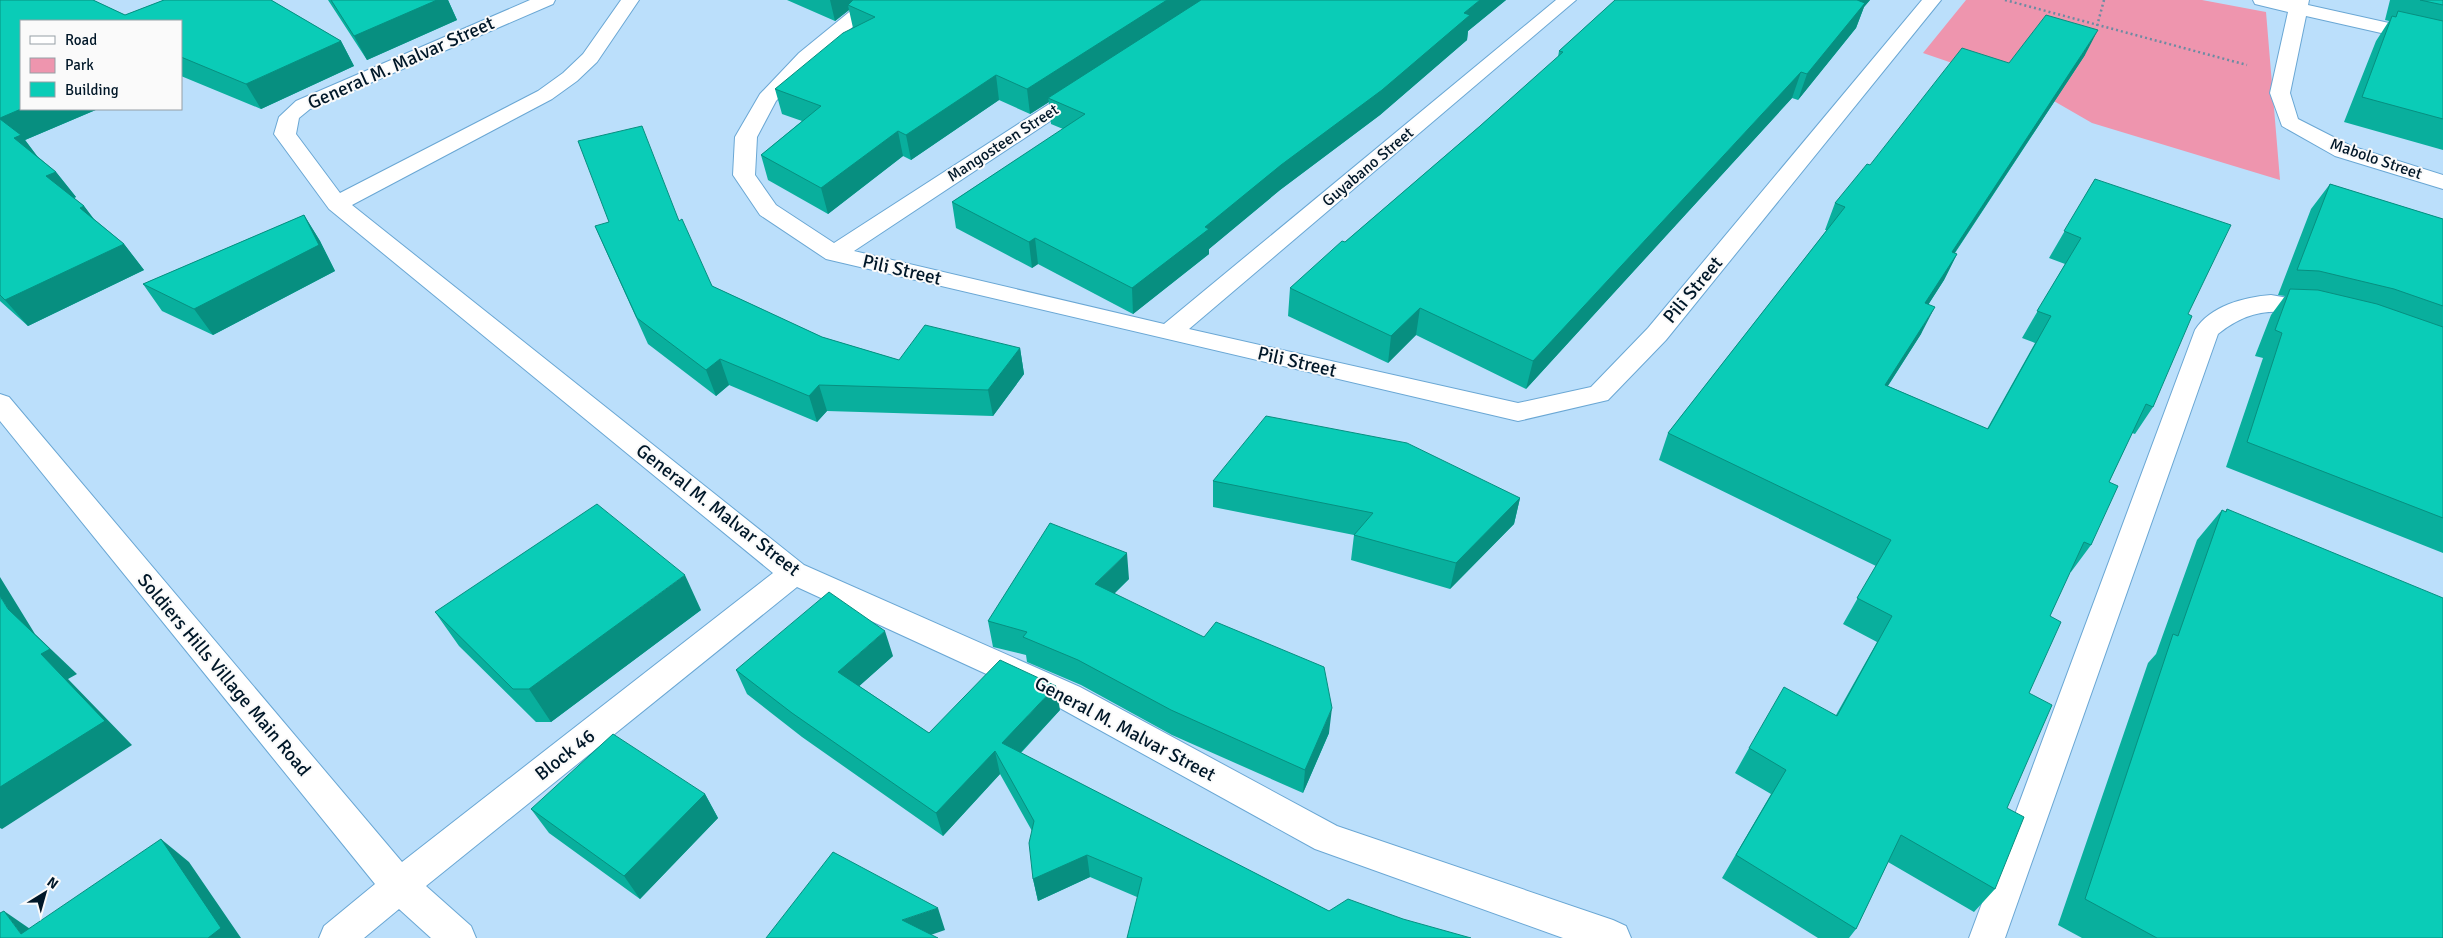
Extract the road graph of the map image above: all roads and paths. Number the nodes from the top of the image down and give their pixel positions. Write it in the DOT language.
graph roads {
  1 [pos="546,0"];
  2 [pos="630,0"];
  3 [pos="875,0"];
  4 [pos="1567,0"];
  5 [pos="1932,0"];
  6 [pos="2005,0"];
  7 [pos="2104,0"];
  8 [pos="2262,0"];
  9 [pos="2300,4"];
  10 [pos="2097,26"];
  11 [pos="2443,41"];
  12 [pos="2284,75"];
  13 [pos="1098,81"];
  14 [pos="2443,182"];
  15 [pos="337,204"];
  16 [pos="834,254"];
  17 [pos="2336,315"];
  18 [pos="1170,334"];
  19 [pos="0,403"];
  20 [pos="794,573"];
  21 [pos="399,886"];
  22 [pos="337,938"];
  23 [pos="458,938"];
  24 [pos="1613,938"];
  25 [pos="1987,938"];
  1 -- 15 [label="street, General M. Malvar Street"];
  2 -- 15 [label="street"];
  3 -- 16 [label="street, Pili Street"];
  4 -- 18 [label="street, Guyabano Street"];
  5 -- 18 [label="street, Pili Street"];
  6 -- 10 [label="path"];
  7 -- 10 [label="path"];
  8 -- 9 [label="street"];
  9 -- 11 [label="street"];
  9 -- 12 [label="street, Mabolo Street"];
  10 -- 12 [label="path"];
  12 -- 14 [label="street, Mabolo Street"];
  13 -- 16 [label="street, Mangosteen Street"];
  15 -- 20 [label="street, General M. Malvar Street"];
  16 -- 18 [label="street, Pili Street"];
  17 -- 25 [label="street"];
  19 -- 21 [label="street, Soldiers Hills Village Main Road"];
  20 -- 21 [label="street, Block 46"];
  20 -- 24 [label="street, General M. Malvar Street"];
  21 -- 22 [label="street, Block 46"];
  21 -- 23 [label="street, Soldiers Hills Village Main Road"];
}
